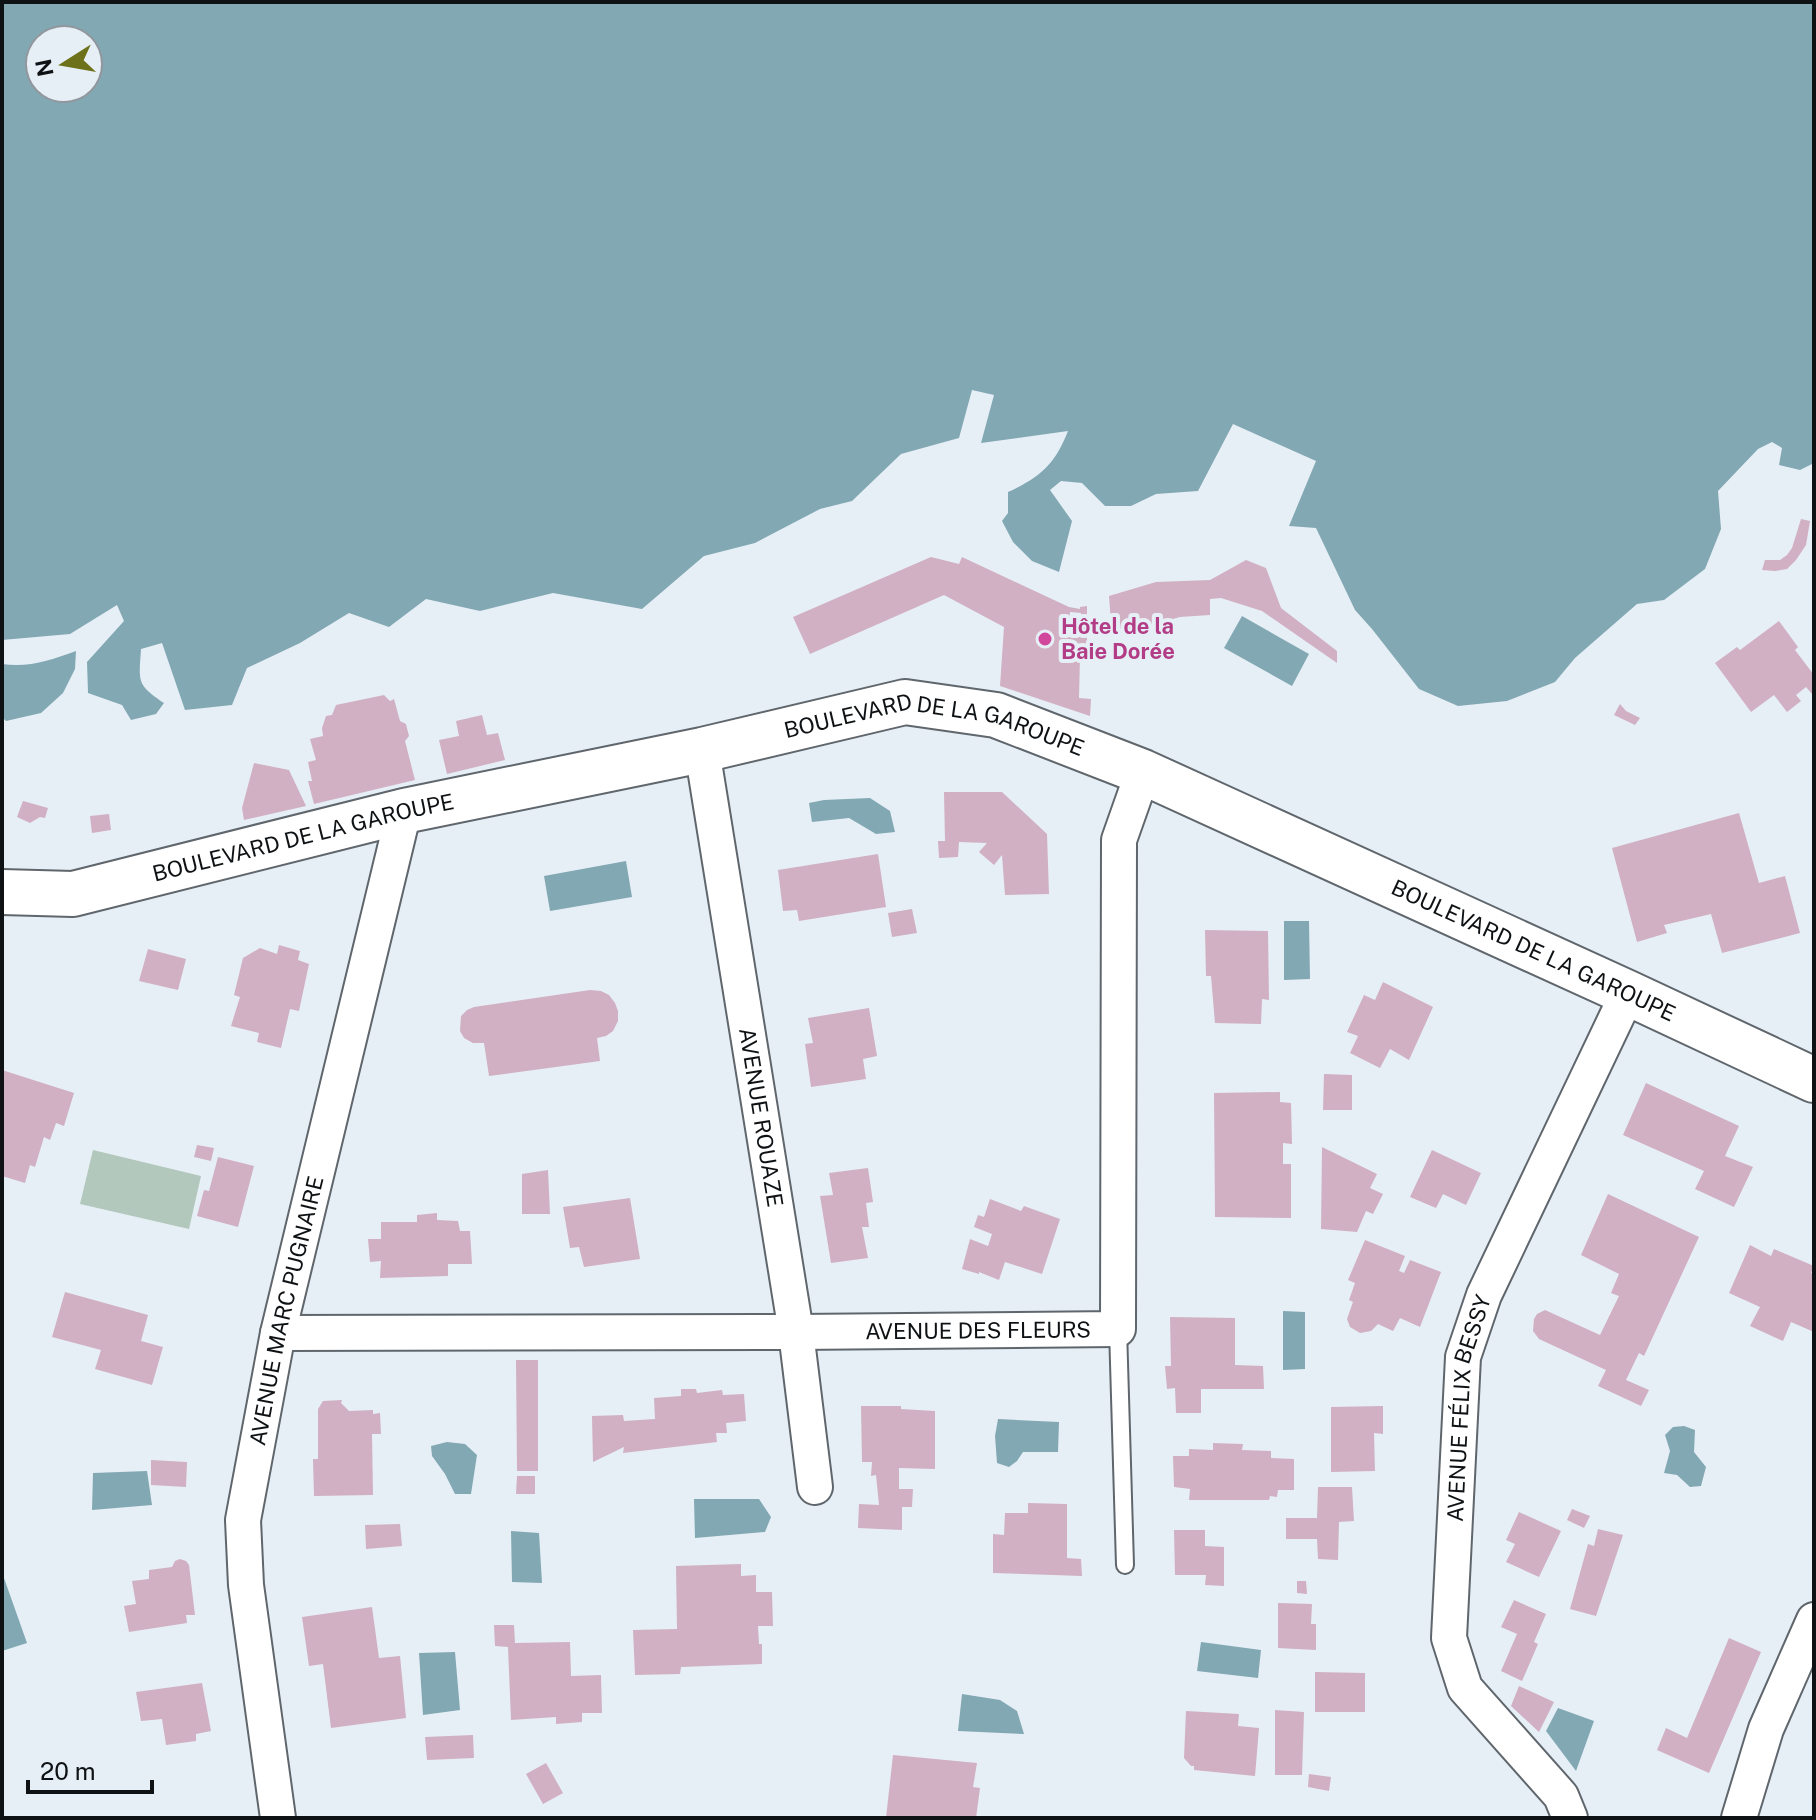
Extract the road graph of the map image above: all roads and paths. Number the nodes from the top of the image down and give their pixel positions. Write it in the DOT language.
graph roads {
  1 [pos="702,750"];
  2 [pos="1143,772"];
  3 [pos="404,811"];
  4 [pos="2,892"];
  5 [pos="1628,993"];
  6 [pos="1814,1080"];
  7 [pos="1118,1329"];
  8 [pos="796,1332"];
  9 [pos="278,1333"];
  10 [pos="815,1487"];
  11 [pos="1125,1565"];
  12 [pos="1814,1620"];
  13 [pos="278,1818"];
  14 [pos="1570,1818"];
  15 [pos="1739,1818"];
  1 -- 2 [label="street, BOULEVARD DE LA GAROUPE"];
  1 -- 3 [label="street, BOULEVARD DE LA GAROUPE"];
  1 -- 8 [label="street, AVENUE ROUAZE"];
  2 -- 5 [label="street, BOULEVARD DE LA GAROUPE"];
  2 -- 7 [label="street, AVENUE DES FLEURS"];
  3 -- 4 [label="street, BOULEVARD DE LA GAROUPE"];
  3 -- 9 [label="street, AVENUE MARC PUGNAIRE"];
  5 -- 6 [label="street, BOULEVARD DE LA GAROUPE"];
  5 -- 14 [label="street, AVENUE FÉLIX BESSY"];
  7 -- 8 [label="street, AVENUE DES FLEURS"];
  7 -- 11 [label="lane"];
  8 -- 9 [label="street, AVENUE DES FLEURS"];
  8 -- 10 [label="street, AVENUE ROUAZE"];
  9 -- 13 [label="street, AVENUE MARC PUGNAIRE"];
  12 -- 15 [label="street"];
}
